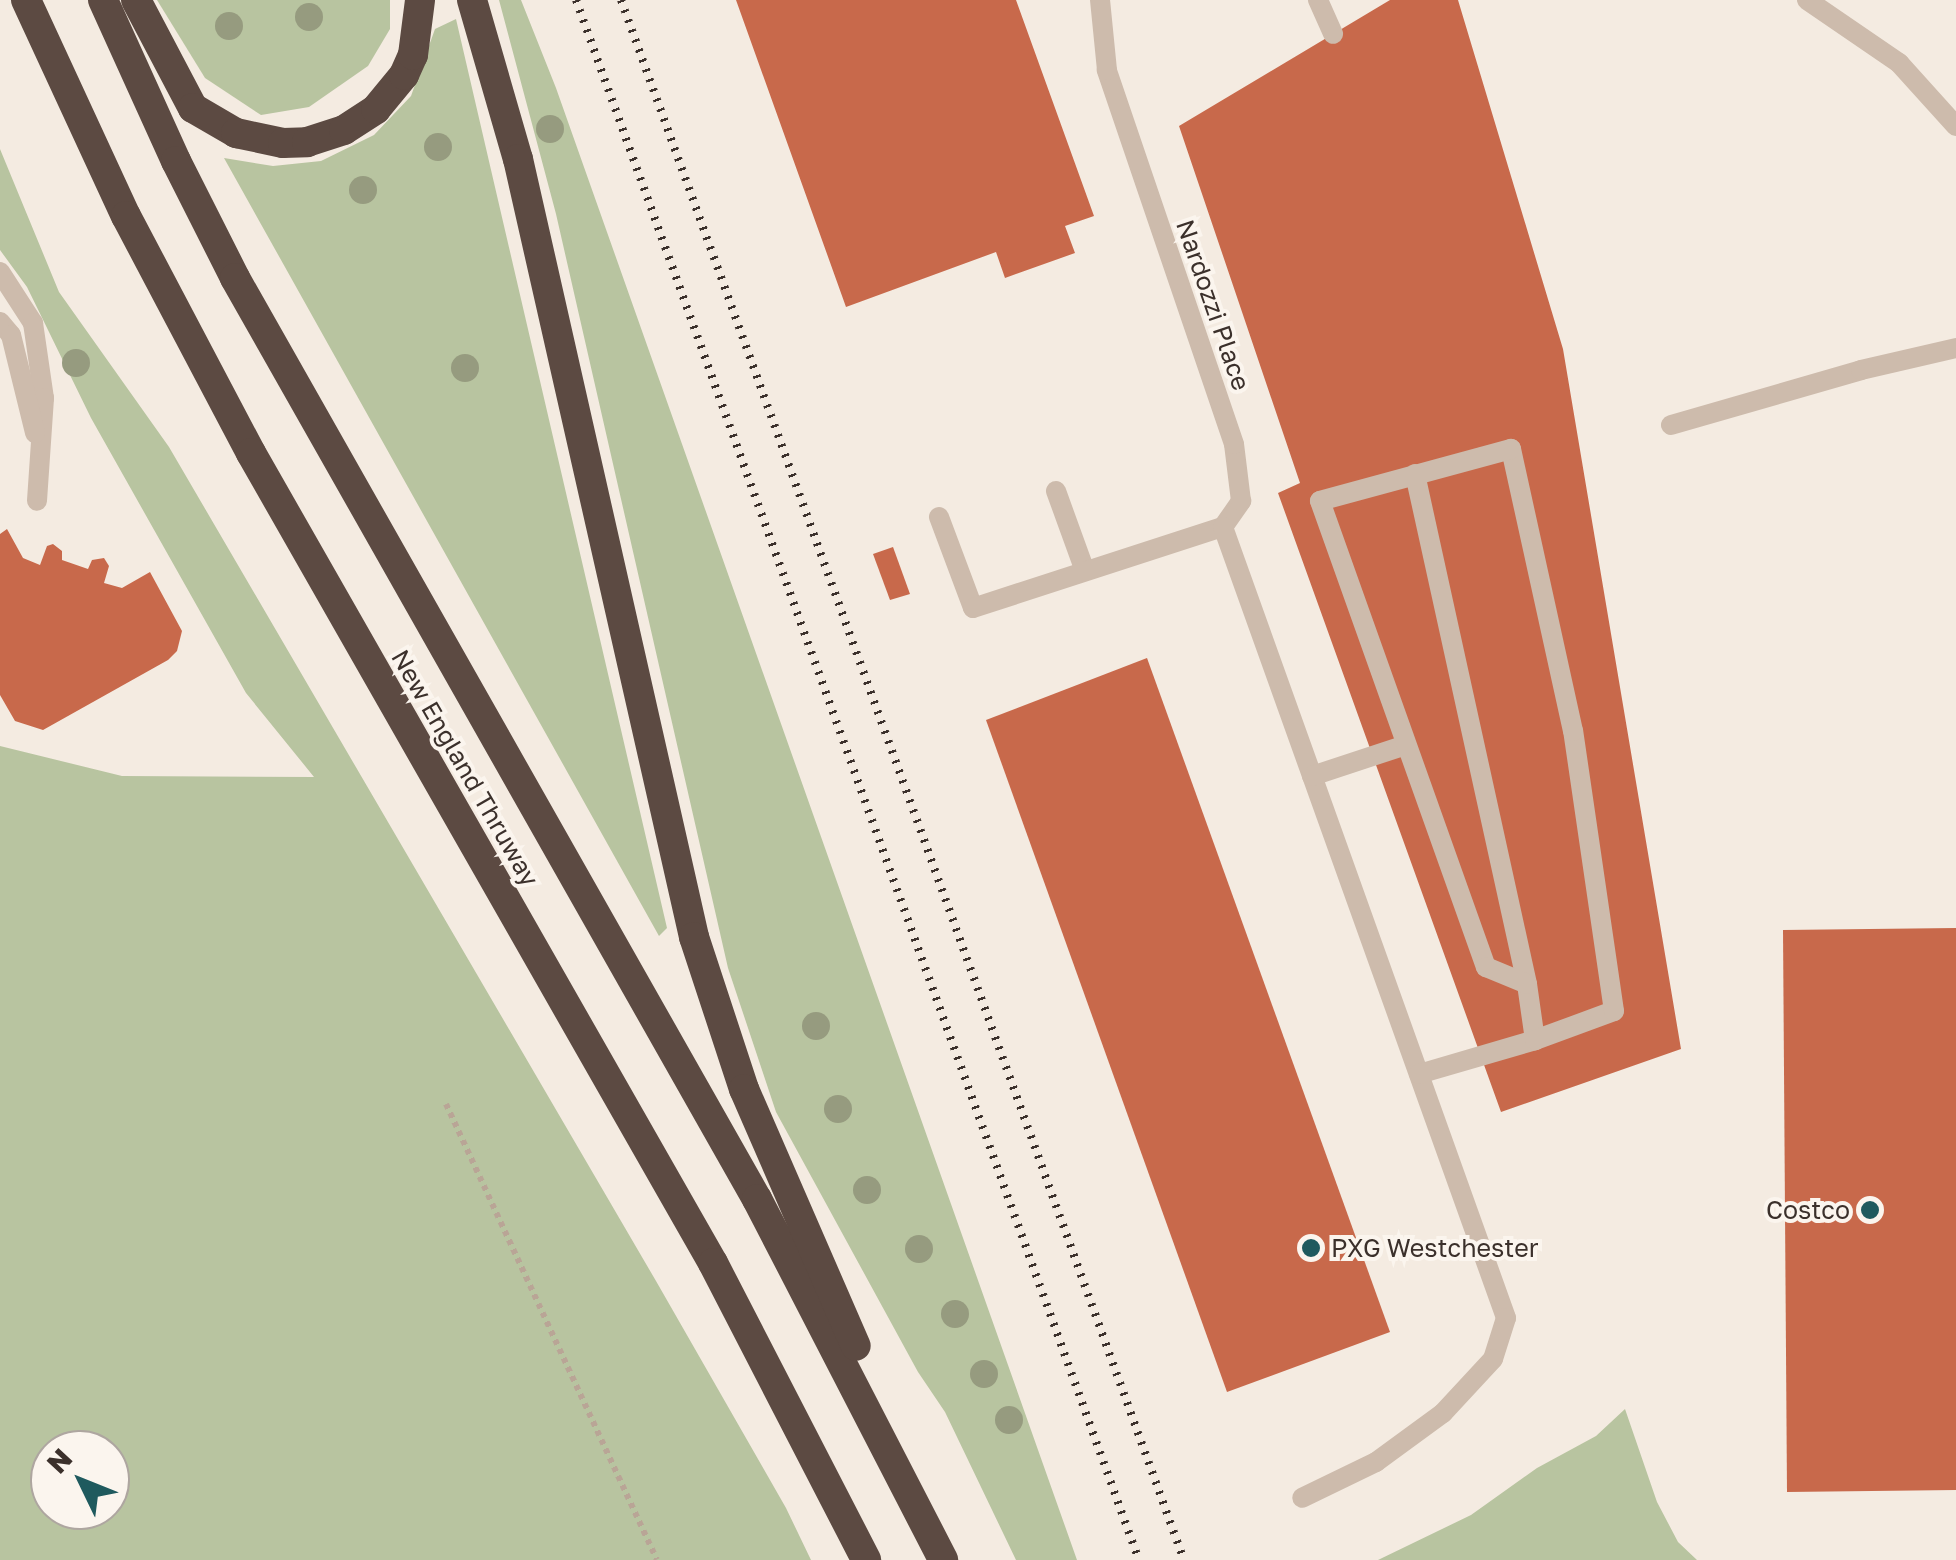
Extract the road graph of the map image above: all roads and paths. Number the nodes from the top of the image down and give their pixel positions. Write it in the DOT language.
graph roads {
  1 [pos="103,0"];
  2 [pos="136,0"];
  3 [pos="420,0"];
  4 [pos="472,0"];
  5 [pos="1100,0"];
  6 [pos="1318,0"];
  7 [pos="1807,0"];
  8 [pos="29,9"];
  9 [pos="1333,34"];
  10 [pos="1956,126"];
  11 [pos="0,272"];
  12 [pos="0,322"];
  13 [pos="1956,348"];
  14 [pos="1671,425"];
  15 [pos="38,450"];
  16 [pos="1415,474"];
  17 [pos="1056,491"];
  18 [pos="37,501"];
  19 [pos="939,517"];
  20 [pos="1222,527"];
  21 [pos="1085,571"];
  22 [pos="1406,745"];
  23 [pos="1312,776"];
  24 [pos="1527,984"];
  25 [pos="1535,1040"];
  26 [pos="1419,1074"];
  27 [pos="446,1104"];
  28 [pos="1302,1498"];
  29 [pos="657,1560"];
  30 [pos="866,1560"];
  31 [pos="946,1560"];
  1 -- 31 [label="highway, New England Thruway"];
  2 -- 3 [label="highway"];
  4 -- 31 [label="highway"];
  5 -- 20 [label="lane, Nardozzi Place"];
  6 -- 9 [label="lane"];
  7 -- 10 [label="lane"];
  8 -- 30 [label="highway, New England Thruway"];
  11 -- 15 [label="lane"];
  12 -- 15 [label="lane"];
  13 -- 14 [label="lane"];
  15 -- 18 [label="lane"];
  16 -- 22 [label="lane"];
  16 -- 24 [label="lane"];
  16 -- 25 [label="lane"];
  17 -- 21 [label="lane"];
  19 -- 21 [label="lane"];
  20 -- 21 [label="lane"];
  20 -- 23 [label="lane"];
  22 -- 23 [label="lane"];
  22 -- 24 [label="lane"];
  23 -- 26 [label="lane"];
  24 -- 25 [label="lane"];
  25 -- 26 [label="lane"];
  26 -- 28 [label="lane"];
  27 -- 29 [label="path"];
}
